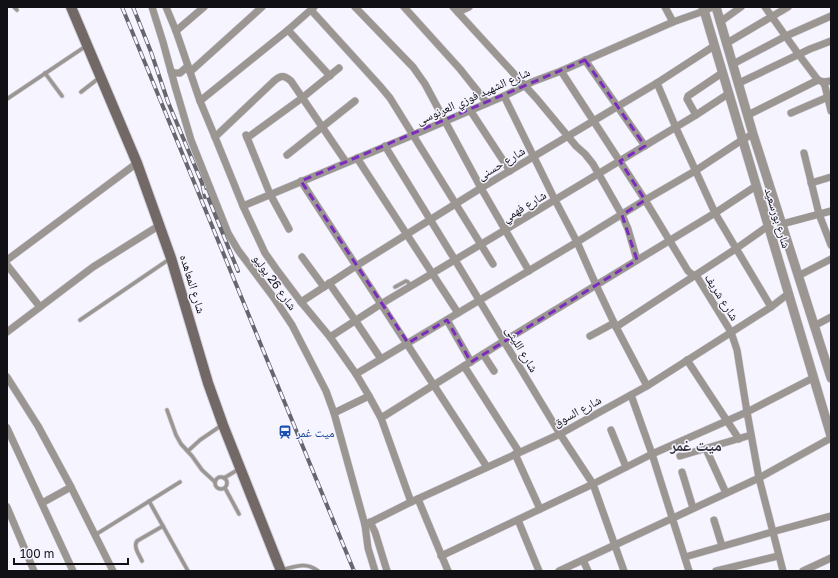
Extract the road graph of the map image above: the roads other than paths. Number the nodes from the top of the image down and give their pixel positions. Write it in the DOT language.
graph roads {
  1 [pos="14,7"];
  2 [pos="71,7"];
  3 [pos="152,7"];
  4 [pos="166,7"];
  5 [pos="204,7"];
  6 [pos="262,7"];
  7 [pos="355,7"];
  8 [pos="404,7"];
  9 [pos="469,7"];
  10 [pos="665,7"];
  11 [pos="716,7"];
  12 [pos="741,7"];
  13 [pos="765,7"];
  14 [pos="788,7"];
  15 [pos="312,8"];
  16 [pos="706,8"];
  17 [pos="456,9"];
  18 [pos="17,10"];
  19 [pos="772,16"];
  20 [pos="831,16"];
  21 [pos="673,22"];
  22 [pos="720,22"];
  23 [pos="288,30"];
  24 [pos="176,31"];
  25 [pos="786,36"];
  26 [pos="831,41"];
  27 [pos="726,42"];
  28 [pos="87,45"];
  29 [pos="714,46"];
  30 [pos="798,55"];
  31 [pos="585,60"];
  32 [pos="733,64"];
  33 [pos="339,68"];
  34 [pos="189,69"];
  35 [pos="170,71"];
  36 [pos="561,71"];
  37 [pos="46,73"];
  38 [pos="722,73"];
  39 [pos="101,76"];
  40 [pos="330,76"];
  41 [pos="820,81"];
  42 [pos="831,81"];
  43 [pos="657,83"];
  44 [pos="739,83"];
  45 [pos="525,86"];
  46 [pos="81,92"];
  47 [pos="728,94"];
  48 [pos="62,96"];
  49 [pos="504,96"];
  50 [pos="828,97"];
  51 [pos="302,98"];
  52 [pos="7,99"];
  53 [pos="200,101"];
  54 [pos="355,101"];
  55 [pos="488,103"];
  56 [pos="618,106"];
  57 [pos="470,110"];
  58 [pos="831,111"];
  59 [pos="791,113"];
  60 [pos="748,114"];
  61 [pos="696,115"];
  62 [pos="445,121"];
  63 [pos="594,121"];
  64 [pos="322,127"];
  65 [pos="676,128"];
  66 [pos="753,134"];
  67 [pos="413,135"];
  68 [pos="568,136"];
  69 [pos="215,137"];
  70 [pos="742,140"];
  71 [pos="386,146"];
  72 [pos="645,146"];
  73 [pos="804,153"];
  74 [pos="287,155"];
  75 [pos="534,157"];
  76 [pos="357,158"];
  77 [pos="620,161"];
  78 [pos="346,162"];
  79 [pos="137,163"];
  80 [pos="510,171"];
  81 [pos="695,171"];
  82 [pos="598,174"];
  83 [pos="831,177"];
  84 [pos="301,181"];
  85 [pos="811,183"];
  86 [pos="756,186"];
  87 [pos="481,188"];
  88 [pos="270,194"];
  89 [pos="555,200"];
  90 [pos="645,200"];
  91 [pos="456,204"];
  92 [pos="243,206"];
  93 [pos="831,211"];
  94 [pos="715,213"];
  95 [pos="819,214"];
  96 [pos="622,215"];
  97 [pos="431,220"];
  98 [pos="782,224"];
  99 [pos="160,225"];
  100 [pos="768,226"];
  101 [pos="289,229"];
  102 [pos="505,230"];
  103 [pos="407,234"];
  104 [pos="669,240"];
  105 [pos="577,242"];
  106 [pos="481,244"];
  107 [pos="831,244"];
  108 [pos="737,248"];
  109 [pos="302,257"];
  110 [pos="172,258"];
  111 [pos="831,259"];
  112 [pos="7,260"];
  113 [pos="456,260"];
  114 [pos="637,260"];
  115 [pos="493,264"];
  116 [pos="7,265"];
  117 [pos="356,266"];
  118 [pos="529,271"];
  119 [pos="432,274"];
  120 [pos="696,275"];
  121 [pos="798,276"];
  122 [pos="326,285"];
  123 [pos="596,285"];
  124 [pos="411,286"];
  125 [pos="395,287"];
  126 [pos="788,294"];
  127 [pos="480,300"];
  128 [pos="301,302"];
  129 [pos="381,304"];
  130 [pos="40,307"];
  131 [pos="771,307"];
  132 [pos="458,313"];
  133 [pos="831,317"];
  134 [pos="80,320"];
  135 [pos="355,320"];
  136 [pos="447,320"];
  137 [pos="615,325"];
  138 [pos="814,326"];
  139 [pos="7,332"];
  140 [pos="731,332"];
  141 [pos="590,336"];
  142 [pos="330,337"];
  143 [pos="504,341"];
  144 [pos="408,343"];
  145 [pos="483,354"];
  146 [pos="381,359"];
  147 [pos="688,360"];
  148 [pos="471,362"];
  149 [pos="464,366"];
  150 [pos="494,371"];
  151 [pos="356,374"];
  152 [pos="7,377"];
  153 [pos="814,378"];
  154 [pos="831,378"];
  155 [pos="434,385"];
  156 [pos="647,386"];
  157 [pos="631,395"];
  158 [pos="370,396"];
  159 [pos="167,410"];
  160 [pos="747,412"];
  161 [pos="334,413"];
  162 [pos="381,418"];
  163 [pos="727,420"];
  164 [pos="223,425"];
  165 [pos="7,428"];
  166 [pos="611,430"];
  167 [pos="560,434"];
  168 [pos="751,435"];
  169 [pos="831,437"];
  170 [pos="739,439"];
  171 [pos="706,449"];
  172 [pos="188,451"];
  173 [pos="517,453"];
  174 [pos="652,454"];
  175 [pos="680,456"];
  176 [pos="487,467"];
  177 [pos="626,467"];
  178 [pos="240,468"];
  179 [pos="682,472"];
  180 [pos="224,478"];
  181 [pos="759,478"];
  182 [pos="180,482"];
  183 [pos="215,482"];
  184 [pos="593,484"];
  185 [pos="71,488"];
  186 [pos="225,488"];
  187 [pos="726,493"];
  188 [pos="414,500"];
  189 [pos="149,501"];
  190 [pos="42,502"];
  191 [pos="7,508"];
  192 [pos="693,508"];
  193 [pos="540,509"];
  194 [pos="239,514"];
  195 [pos="831,516"];
  196 [pos="673,518"];
  197 [pos="518,520"];
  198 [pos="714,520"];
  199 [pos="367,524"];
  200 [pos="163,526"];
  201 [pos="772,532"];
  202 [pos="95,535"];
  203 [pos="615,545"];
  204 [pos="722,546"];
  205 [pos="442,556"];
  206 [pos="778,556"];
  207 [pos="685,557"];
  208 [pos="831,558"];
  209 [pos="583,560"];
  210 [pos="142,561"];
  211 [pos="746,567"];
  212 [pos="34,571"];
  213 [pos="73,571"];
  214 [pos="113,571"];
  215 [pos="188,571"];
  216 [pos="280,571"];
  217 [pos="318,571"];
  218 [pos="375,571"];
  219 [pos="387,571"];
  220 [pos="448,571"];
  221 [pos="539,571"];
  222 [pos="559,571"];
  223 [pos="588,571"];
  224 [pos="624,571"];
  225 [pos="689,571"];
  226 [pos="716,571"];
  227 [pos="783,571"];
  228 [pos="803,571"];
  1 -- 18 [label="lane"];
  2 -- 28 [label="main road, شارع المعاهده"];
  3 -- 35 [label="street, شارع 26 يوليو"];
  4 -- 24 [label="street, شارع 26 يوليو"];
  5 -- 24 [label="street"];
  6 -- 34 [label="street"];
  7 -- 62 [label="street"];
  8 -- 55 [label="street"];
  9 -- 17 [label="street"];
  10 -- 21 [label="street"];
  11 -- 22 [label="street, شارع بورسعيد"];
  12 -- 22 [label="street"];
  13 -- 19 [label="street"];
  14 -- 19 [label="street"];
  15 -- 23 [label="street"];
  15 -- 67 [label="street"];
  16 -- 21 [label="street, شارع الشهيد فوزي العرنوسى"];
  16 -- 29 [label="street, شارع بورسعيد"];
  17 -- 45 [label="street"];
  19 -- 25 [label="street"];
  19 -- 27 [label="street"];
  20 -- 25 [label="street"];
  21 -- 31 [label="street, شارع الشهيد فوزي العرنوسى"];
  22 -- 27 [label="street, شارع بورسعيد"];
  23 -- 40 [label="street"];
  23 -- 53 [label="street"];
  24 -- 34 [label="street, شارع 26 يوليو"];
  25 -- 30 [label="street"];
  25 -- 32 [label="street"];
  26 -- 30 [label="street"];
  27 -- 32 [label="street, شارع بورسعيد"];
  28 -- 37 [label="lane"];
  28 -- 39 [label="main road, شارع المعاهده"];
  29 -- 38 [label="street, شارع بورسعيد"];
  29 -- 43 [label="street, شارع حسنى"];
  30 -- 41 [label="street"];
  30 -- 44 [label="street"];
  31 -- 36 [label="street, شارع الشهيد فوزي العرنوسى"];
  31 -- 56 [label="street"];
  32 -- 44 [label="street, شارع بورسعيد"];
  33 -- 40 [label="street"];
  34 -- 35 [label="street"];
  34 -- 53 [label="street, شارع 26 يوليو"];
  35 -- 161 [label="street, شارع 26 يوليو"];
  36 -- 45 [label="street, شارع الشهيد فوزي العرنوسى"];
  36 -- 63 [label="street, شارع شريف"];
  37 -- 48 [label="lane"];
  37 -- 52 [label="lane"];
  38 -- 47 [label="street, شارع بورسعيد"];
  38 -- 61 [label="street"];
  39 -- 46 [label="lane"];
  39 -- 79 [label="main road, شارع المعاهده"];
  40 -- 51 [label="street"];
  41 -- 42 [label="street"];
  41 -- 50 [label="street"];
  41 -- 60 [label="street"];
  43 -- 56 [label="street, شارع حسنى"];
  43 -- 65 [label="street"];
  44 -- 60 [label="street, شارع بورسعيد"];
  45 -- 49 [label="street, شارع الشهيد فوزي العرنوسى"];
  45 -- 68 [label="street"];
  47 -- 61 [label="street, شارع فهمي"];
  47 -- 70 [label="street, شارع بورسعيد"];
  49 -- 55 [label="street, شارع الشهيد فوزي العرنوسى"];
  49 -- 75 [label="street"];
  50 -- 58 [label="street"];
  50 -- 59 [label="street"];
  51 -- 64 [label="street"];
  51 -- 69 [label="street"];
  51 -- 88 [label="street"];
  53 -- 69 [label="street, شارع 26 يوليو"];
  54 -- 64 [label="street"];
  55 -- 57 [label="street, شارع الشهيد فوزي العرنوسى"];
  56 -- 63 [label="street, شارع حسنى"];
  56 -- 72 [label="street"];
  57 -- 62 [label="street, شارع الشهيد فوزي العرنوسى"];
  57 -- 80 [label="street"];
  60 -- 66 [label="street, شارع بورسعيد"];
  61 -- 65 [label="street, شارع فهمي"];
  62 -- 67 [label="street, شارع الشهيد فوزي العرنوسى"];
  62 -- 87 [label="street"];
  63 -- 68 [label="street, شارع حسنى"];
  63 -- 77 [label="street, شارع شريف"];
  64 -- 74 [label="street"];
  64 -- 78 [label="street"];
  65 -- 72 [label="street, شارع فهمي"];
  65 -- 81 [label="street"];
  66 -- 70 [label="street"];
  66 -- 98 [label="street, شارع بورسعيد"];
  67 -- 71 [label="street, شارع الشهيد فوزي العرنوسى"];
  67 -- 91 [label="street"];
  68 -- 75 [label="street, شارع حسنى"];
  68 -- 82 [label="street"];
  69 -- 92 [label="street, شارع 26 يوليو"];
  70 -- 81 [label="street"];
  70 -- 86 [label="street, شارع بورسعيد"];
  71 -- 76 [label="street, شارع الشهيد فوزي العرنوسى"];
  71 -- 97 [label="street, شارع الليثى"];
  72 -- 77 [label="street, شارع فهمي"];
  73 -- 85 [label="street"];
  75 -- 80 [label="street, شارع حسنى"];
  75 -- 89 [label="street"];
  76 -- 78 [label="street, شارع الشهيد فوزي العرنوسى"];
  76 -- 103 [label="street"];
  77 -- 82 [label="street, شارع فهمي"];
  77 -- 90 [label="street, شارع شريف"];
  78 -- 84 [label="street, شارع الشهيد فوزي العرنوسى"];
  79 -- 99 [label="main road, شارع المعاهده"];
  79 -- 112 [label="street"];
  80 -- 87 [label="street, شارع حسنى"];
  81 -- 90 [label="street"];
  81 -- 94 [label="street"];
  82 -- 89 [label="street, شارع فهمي"];
  82 -- 96 [label="street"];
  83 -- 85 [label="street"];
  84 -- 88 [label="street, شارع الشهيد فوزي العرنوسى"];
  84 -- 117 [label="street"];
  85 -- 95 [label="street"];
  86 -- 94 [label="street"];
  86 -- 100 [label="street, شارع بورسعيد"];
  87 -- 91 [label="street, شارع حسنى"];
  87 -- 102 [label="street"];
  88 -- 92 [label="street, شارع الشهيد فوزي العرنوسى"];
  88 -- 101 [label="street"];
  89 -- 102 [label="street, شارع فهمي"];
  89 -- 105 [label="street"];
  90 -- 96 [label="street"];
  90 -- 104 [label="street, شارع شريف"];
  91 -- 97 [label="street, شارع حسنى"];
  91 -- 106 [label="street"];
  92 -- 128 [label="street, شارع 26 يوليو"];
  93 -- 95 [label="street"];
  94 -- 104 [label="street"];
  94 -- 108 [label="street"];
  95 -- 98 [label="street"];
  95 -- 107 [label="street"];
  96 -- 105 [label="street"];
  96 -- 114 [label="street"];
  97 -- 103 [label="street, شارع حسنى"];
  97 -- 113 [label="street, شارع الليثى"];
  98 -- 121 [label="street, شارع بورسعيد"];
  99 -- 110 [label="main road, شارع المعاهده"];
  99 -- 130 [label="street"];
  100 -- 108 [label="street"];
  100 -- 126 [label="street, شارع بورسعيد"];
  102 -- 106 [label="street, شارع فهمي"];
  102 -- 118 [label="street"];
  103 -- 117 [label="street, شارع حسنى"];
  103 -- 119 [label="street"];
  104 -- 114 [label="street"];
  104 -- 120 [label="street, شارع شريف"];
  105 -- 118 [label="street"];
  105 -- 123 [label="street"];
  106 -- 113 [label="street, شارع فهمي"];
  106 -- 115 [label="street"];
  108 -- 120 [label="street"];
  108 -- 131 [label="street"];
  109 -- 122 [label="street"];
  110 -- 134 [label="lane"];
  110 -- 164 [label="main road, شارع المعاهده"];
  111 -- 121 [label="street"];
  113 -- 119 [label="street, شارع فهمي"];
  113 -- 127 [label="street, شارع الليثى"];
  114 -- 123 [label="street"];
  116 -- 130 [label="street"];
  117 -- 122 [label="street, شارع حسنى"];
  117 -- 129 [label="street"];
  118 -- 127 [label="street"];
  119 -- 124 [label="street, شارع فهمي"];
  119 -- 132 [label="street"];
  120 -- 137 [label="street"];
  120 -- 140 [label="street, شارع شريف"];
  121 -- 138 [label="street, شارع بورسعيد"];
  122 -- 128 [label="street, شارع حسنى"];
  122 -- 135 [label="street"];
  123 -- 137 [label="street"];
  123 -- 143 [label="street"];
  124 -- 125 [label="lane"];
  124 -- 129 [label="street, شارع فهمي"];
  126 -- 131 [label="street, شارع السوق"];
  126 -- 153 [label="street, شارع بورسعيد"];
  127 -- 132 [label="street"];
  127 -- 143 [label="street, شارع الليثى"];
  128 -- 142 [label="street, شارع 26 يوليو"];
  129 -- 135 [label="street, شارع فهمي"];
  129 -- 144 [label="street"];
  130 -- 139 [label="street"];
  131 -- 140 [label="street, شارع السوق"];
  132 -- 136 [label="street"];
  133 -- 138 [label="street"];
  135 -- 142 [label="street, شارع فهمي"];
  135 -- 146 [label="street"];
  136 -- 144 [label="street"];
  136 -- 148 [label="street"];
  137 -- 141 [label="street"];
  137 -- 156 [label="street"];
  138 -- 154 [label="street, شارع بورسعيد"];
  140 -- 147 [label="street, شارع السوق"];
  140 -- 160 [label="street, شارع شريف"];
  142 -- 151 [label="street, شارع 26 يوليو"];
  143 -- 145 [label="street"];
  143 -- 167 [label="street, شارع الليثى"];
  144 -- 146 [label="street"];
  144 -- 155 [label="street"];
  145 -- 148 [label="street"];
  145 -- 150 [label="street"];
  146 -- 151 [label="street"];
  147 -- 156 [label="street, شارع السوق"];
  147 -- 163 [label="street"];
  148 -- 149 [label="street"];
  149 -- 155 [label="street"];
  149 -- 173 [label="street"];
  151 -- 158 [label="street, شارع 26 يوليو"];
  152 -- 185 [label="street"];
  153 -- 160 [label="street"];
  153 -- 169 [label="street, شارع بورسعيد"];
  155 -- 162 [label="street"];
  155 -- 176 [label="street"];
  156 -- 157 [label="street, شارع السوق"];
  157 -- 167 [label="street, شارع السوق"];
  157 -- 174 [label="street"];
  158 -- 161 [label="street"];
  158 -- 162 [label="street, شارع 26 يوليو"];
  159 -- 172 [label="lane"];
  160 -- 163 [label="street"];
  160 -- 168 [label="street, شارع شريف"];
  161 -- 199 [label="street, شارع 26 يوليو"];
  162 -- 188 [label="street, شارع 26 يوليو"];
  163 -- 170 [label="street"];
  163 -- 174 [label="street"];
  164 -- 172 [label="lane"];
  164 -- 178 [label="main road, شارع المعاهده"];
  165 -- 190 [label="street"];
  166 -- 177 [label="street"];
  167 -- 173 [label="street, شارع السوق"];
  167 -- 184 [label="street, شارع الليثى"];
  168 -- 170 [label="street"];
  168 -- 181 [label="street, شارع شريف"];
  169 -- 181 [label="street"];
  170 -- 171 [label="street"];
  171 -- 175 [label="street"];
  171 -- 187 [label="street"];
  172 -- 183 [label="lane"];
  173 -- 176 [label="street, شارع السوق"];
  173 -- 193 [label="street"];
  174 -- 177 [label="street"];
  174 -- 196 [label="street"];
  176 -- 188 [label="street, شارع السوق"];
  177 -- 184 [label="street"];
  178 -- 180 [label="lane"];
  178 -- 216 [label="main road, شارع المعاهده"];
  179 -- 192 [label="street"];
  180 -- 183 [label="lane"];
  180 -- 186 [label="lane"];
  181 -- 187 [label="street"];
  181 -- 201 [label="street, شارع شريف"];
  182 -- 189 [label="lane"];
  183 -- 186 [label="lane"];
  184 -- 193 [label="street"];
  184 -- 203 [label="street, شارع الليثى"];
  185 -- 190 [label="street"];
  185 -- 202 [label="street"];
  186 -- 194 [label="lane"];
  187 -- 192 [label="street"];
  188 -- 199 [label="street, شارع السوق"];
  188 -- 205 [label="street, شارع 26 يوليو"];
  189 -- 200 [label="lane"];
  189 -- 202 [label="lane"];
  190 -- 213 [label="street"];
  191 -- 212 [label="street"];
  192 -- 196 [label="street"];
  193 -- 197 [label="street"];
  195 -- 201 [label="street"];
  196 -- 203 [label="street"];
  196 -- 207 [label="street"];
  197 -- 205 [label="street"];
  197 -- 221 [label="street"];
  198 -- 204 [label="street"];
  199 -- 218 [label="street, شارع 26 يوليو"];
  199 -- 219 [label="street, شارع 26 يوليو"];
  200 -- 210 [label="lane"];
  200 -- 215 [label="lane"];
  201 -- 204 [label="street"];
  201 -- 206 [label="street, شارع شريف"];
  202 -- 214 [label="street"];
  203 -- 209 [label="street"];
  203 -- 224 [label="street, شارع الليثى"];
  204 -- 207 [label="street"];
  205 -- 220 [label="street, شارع 26 يوليو"];
  206 -- 211 [label="street"];
  206 -- 227 [label="street, شارع شريف"];
  207 -- 225 [label="street"];
  208 -- 228 [label="street"];
  209 -- 222 [label="street"];
  209 -- 223 [label="street"];
  211 -- 226 [label="street"];
  216 -- 217 [label="lane"];
}
